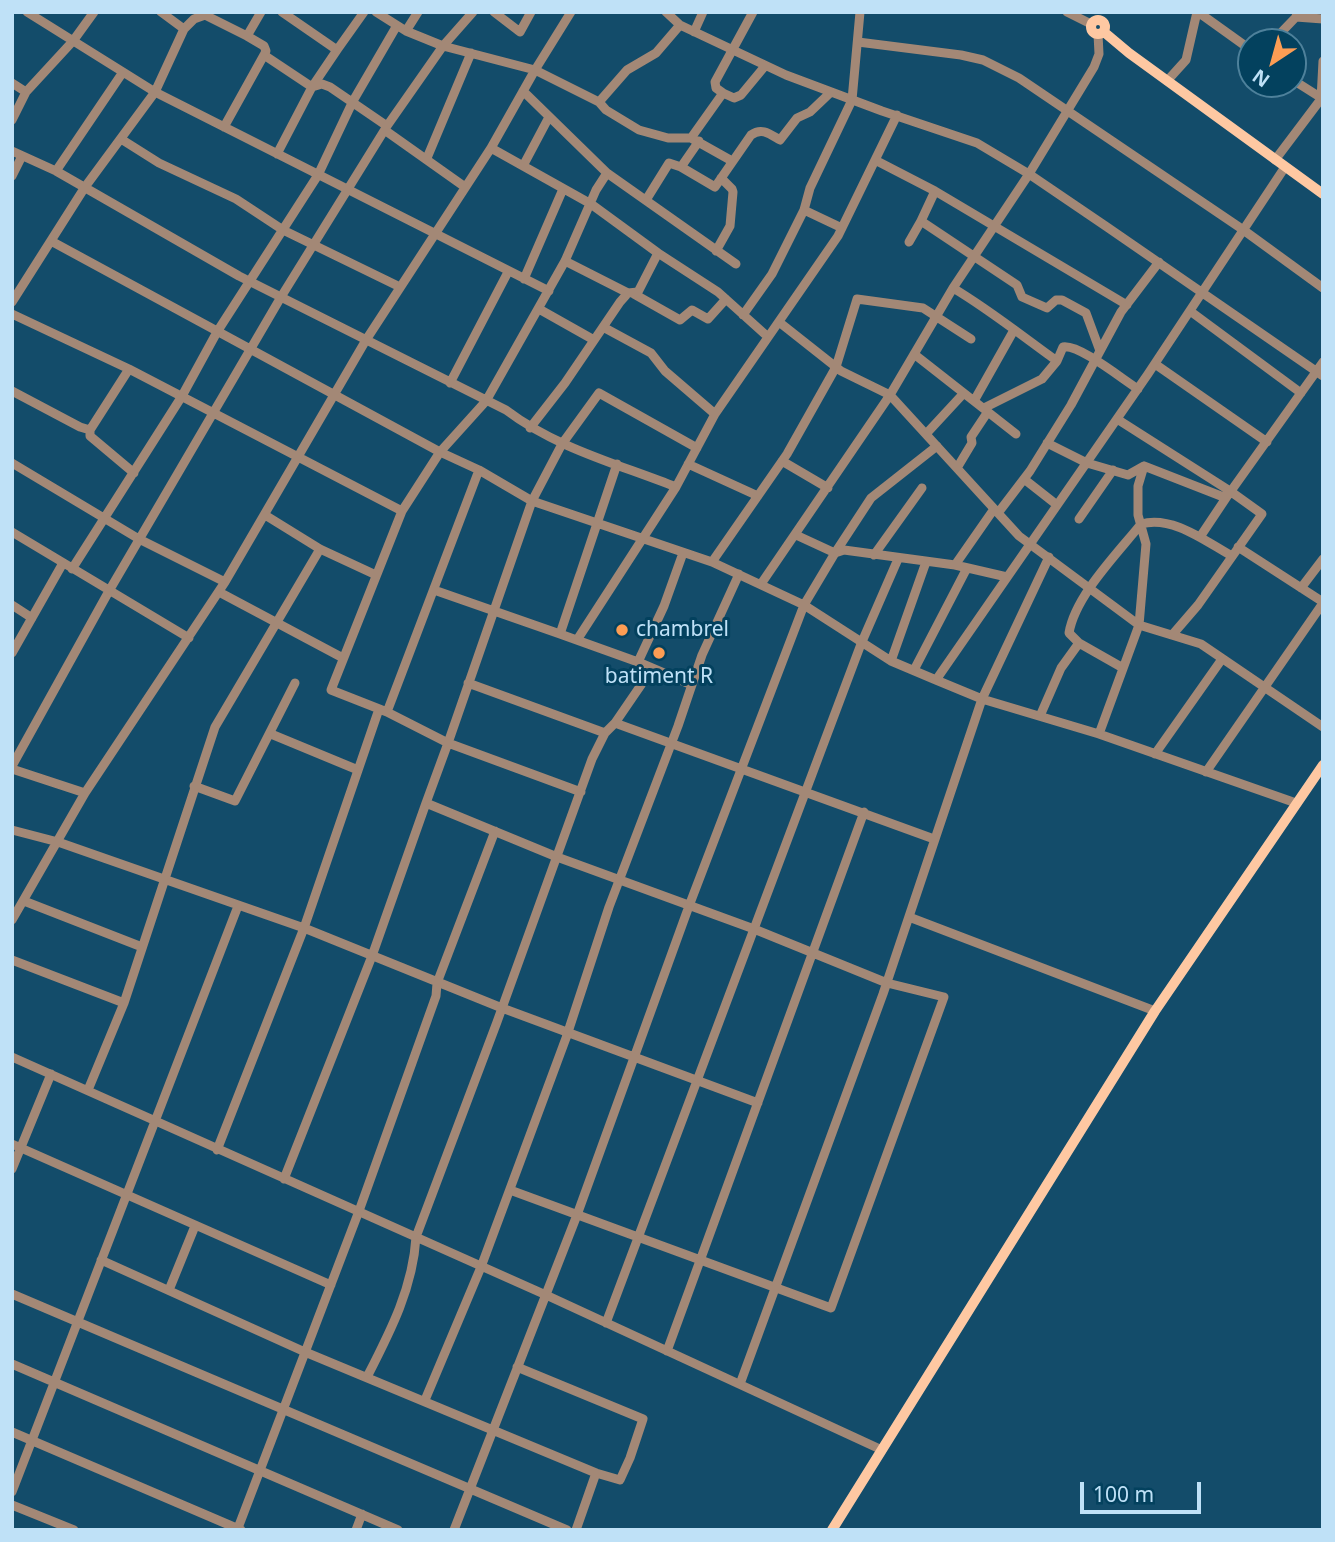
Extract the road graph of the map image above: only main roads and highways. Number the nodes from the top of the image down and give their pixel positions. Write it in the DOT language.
graph roads {
  1 [pos="1096,19"];
  2 [pos="1323,194"];
  3 [pos="1323,765"];
  4 [pos="832,1530"];
  1 -- 2 [label="main road"];
  3 -- 4 [label="main road"];
}
